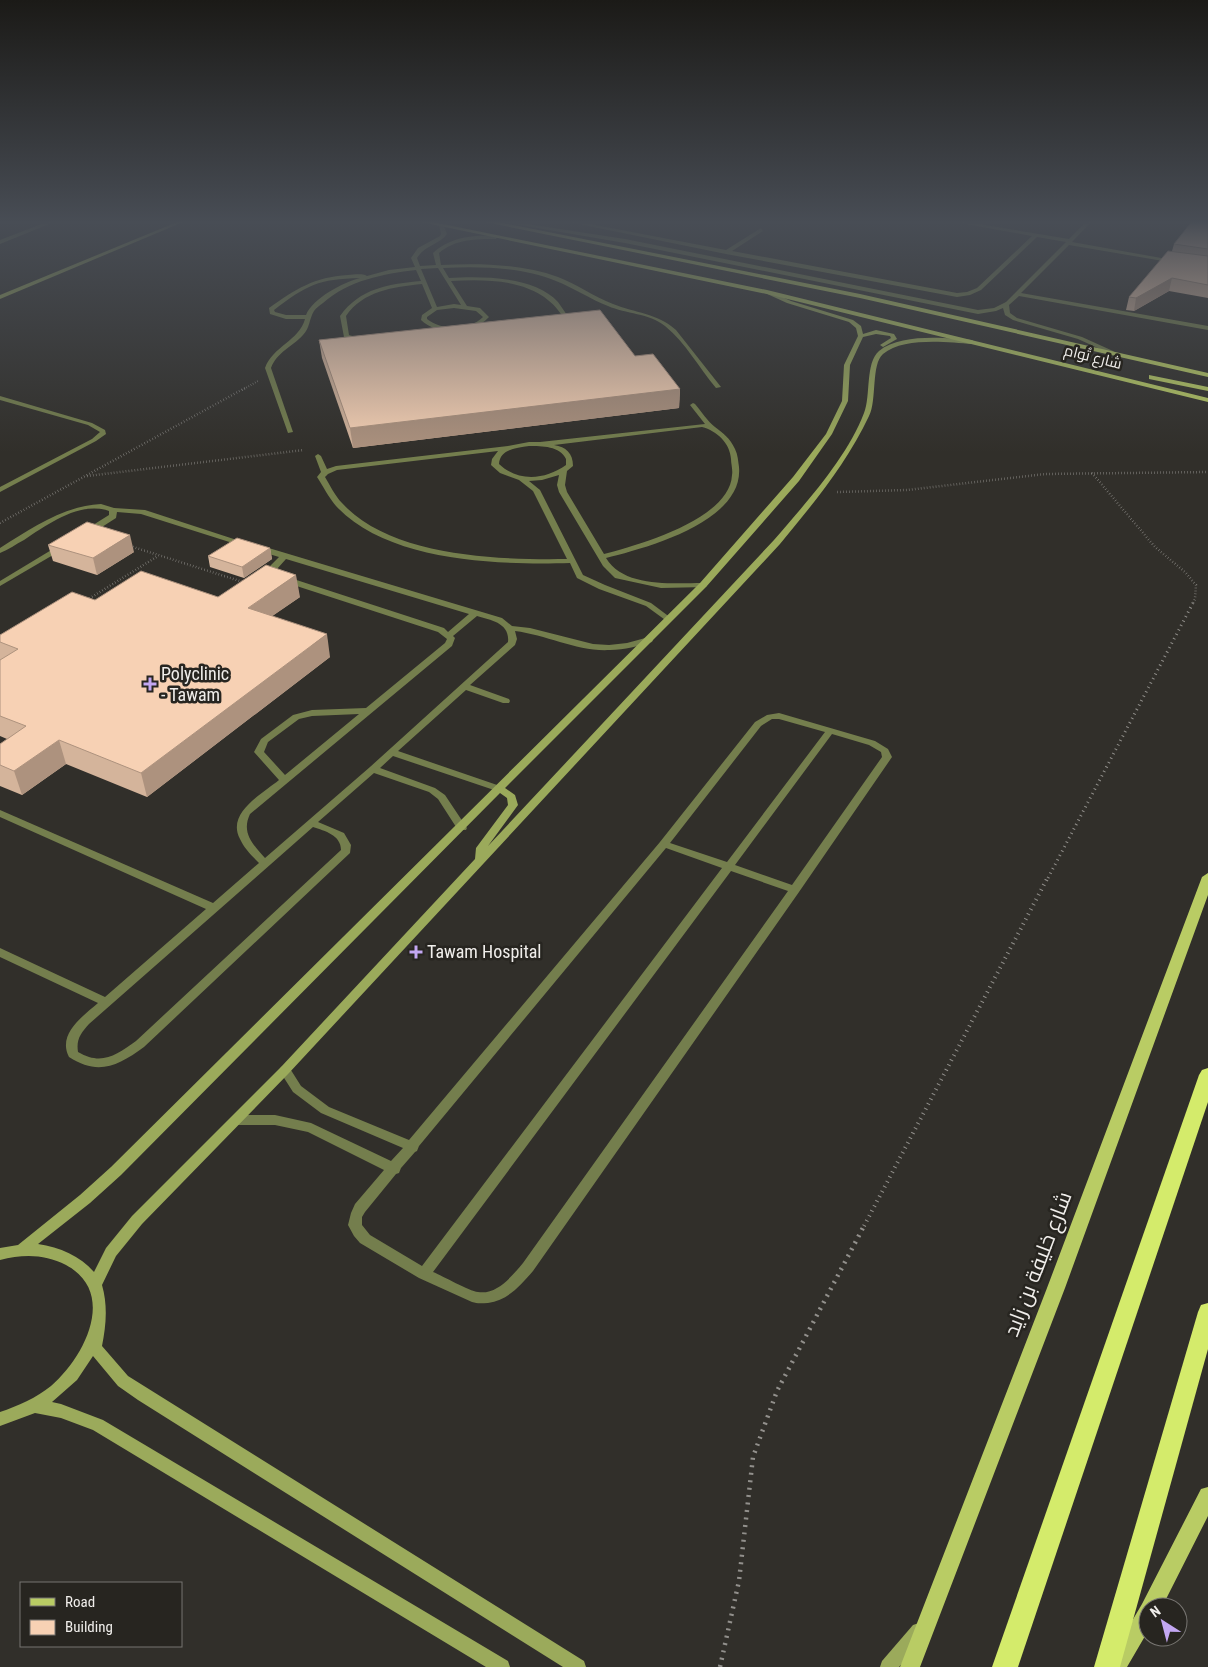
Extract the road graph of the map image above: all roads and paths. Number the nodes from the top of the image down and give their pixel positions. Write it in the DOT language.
graph roads {
  1 [pos="286,298"];
  2 [pos="326,298"];
  3 [pos="364,298"];
  4 [pos="430,298"];
  5 [pos="458,298"];
  6 [pos="551,298"];
  7 [pos="597,298"];
  8 [pos="780,298"];
  9 [pos="791,298"];
  10 [pos="868,298"];
  11 [pos="904,298"];
  12 [pos="1014,298"];
  13 [pos="1039,298"];
  14 [pos="1006,305"];
  15 [pos="464,306"];
  16 [pos="435,309"];
  17 [pos="308,317"];
  18 [pos="549,318"];
  19 [pos="475,325"];
  20 [pos="489,325"];
  21 [pos="442,328"];
  22 [pos="1208,328"];
  23 [pos="428,331"];
  24 [pos="861,336"];
  25 [pos="366,338"];
  26 [pos="980,343"];
  27 [pos="1111,352"];
  28 [pos="874,361"];
  29 [pos="1070,365"];
  30 [pos="270,375"];
  31 [pos="1208,375"];
  32 [pos="718,387"];
  33 [pos="1162,388"];
  34 [pos="1208,389"];
  35 [pos="0,398"];
  36 [pos="1208,400"];
  37 [pos="693,405"];
  38 [pos="1208,408"];
  39 [pos="710,426"];
  40 [pos="290,432"];
  41 [pos="540,444"];
  42 [pos="508,448"];
  43 [pos="305,449"];
  44 [pos="318,456"];
  45 [pos="563,471"];
  46 [pos="325,472"];
  47 [pos="1208,472"];
  48 [pos="1092,473"];
  49 [pos="84,476"];
  50 [pos="521,478"];
  51 [pos="0,490"];
  52 [pos="820,490"];
  53 [pos="113,510"];
  54 [pos="0,523"];
  55 [pos="80,537"];
  56 [pos="72,542"];
  57 [pos="123,544"];
  58 [pos="0,551"];
  59 [pos="158,555"];
  60 [pos="284,556"];
  61 [pos="602,557"];
  62 [pos="571,561"];
  63 [pos="281,579"];
  64 [pos="0,584"];
  65 [pos="703,586"];
  66 [pos="83,603"];
  67 [pos="475,613"];
  68 [pos="668,620"];
  69 [pos="510,628"];
  70 [pos="449,635"];
  71 [pos="649,640"];
  72 [pos="464,686"];
  73 [pos="506,702"];
  74 [pos="367,711"];
  75 [pos="831,730"];
  76 [pos="390,752"];
  77 [pos="373,769"];
  78 [pos="284,780"];
  79 [pos="500,789"];
  80 [pos="0,813"];
  81 [pos="310,823"];
  82 [pos="462,828"];
  83 [pos="664,844"];
  84 [pos="480,859"];
  85 [pos="264,864"];
  86 [pos="729,866"];
  87 [pos="1208,877"];
  88 [pos="795,890"];
  89 [pos="214,908"];
  90 [pos="0,952"];
  91 [pos="106,1002"];
  92 [pos="284,1070"];
  93 [pos="1208,1075"];
  94 [pos="237,1120"];
  95 [pos="413,1147"];
  96 [pos="395,1169"];
  97 [pos="21,1250"];
  98 [pos="1,1252"];
  99 [pos="424,1274"];
  100 [pos="95,1285"];
  101 [pos="1208,1312"];
  102 [pos="98,1330"];
  103 [pos="35,1406"];
  104 [pos="0,1419"];
  105 [pos="1208,1496"];
  106 [pos="1156,1597"];
  107 [pos="926,1623"];
  108 [pos="1138,1629"];
  109 [pos="502,1667"];
  110 [pos="578,1667"];
  111 [pos="720,1667"];
  112 [pos="888,1667"];
  113 [pos="910,1667"];
  114 [pos="1005,1667"];
  115 [pos="1107,1667"];
  116 [pos="1115,1667"];
  1 -- 17 [label="street"];
  2 -- 17 [label="street"];
  3 -- 25 [label="street"];
  4 -- 16 [label="street"];
  5 -- 15 [label="street"];
  6 -- 18 [label="street"];
  7 -- 32 [label="street"];
  8 -- 24 [label="street"];
  9 -- 26 [label="main road, شارع تُوام"];
  10 -- 27 [label="main road, شارع تُوام"];
  11 -- 14 [label="street"];
  12 -- 14 [label="street"];
  13 -- 22 [label="street"];
  14 -- 27 [label="street"];
  15 -- 16 [label="street"];
  15 -- 19 [label="street"];
  16 -- 21 [label="street"];
  17 -- 30 [label="street"];
  19 -- 20 [label="street"];
  19 -- 21 [label="street"];
  21 -- 23 [label="street"];
  24 -- 28 [label="street"];
  24 -- 65 [label="street"];
  26 -- 28 [label="street"];
  26 -- 29 [label="main road, شارع تُوام"];
  27 -- 31 [label="main road, شارع تُوام"];
  28 -- 52 [label="street"];
  29 -- 33 [label="main road, شارع تُوام"];
  29 -- 34 [label="main road"];
  30 -- 40 [label="street"];
  30 -- 49 [label="path"];
  33 -- 36 [label="main road, شارع تُوام"];
  33 -- 38 [label="main road"];
  35 -- 51 [label="street"];
  37 -- 39 [label="street"];
  39 -- 41 [label="street"];
  39 -- 61 [label="street"];
  41 -- 42 [label="street"];
  41 -- 45 [label="street"];
  42 -- 46 [label="street"];
  42 -- 50 [label="street"];
  43 -- 49 [label="path"];
  44 -- 46 [label="street"];
  45 -- 50 [label="street"];
  45 -- 61 [label="street"];
  46 -- 62 [label="street"];
  47 -- 48 [label="path"];
  48 -- 52 [label="path"];
  48 -- 111 [label="path"];
  49 -- 54 [label="path"];
  50 -- 62 [label="street"];
  52 -- 84 [label="street"];
  53 -- 55 [label="street"];
  53 -- 58 [label="street"];
  53 -- 60 [label="street"];
  56 -- 64 [label="street"];
  57 -- 59 [label="path"];
  59 -- 63 [label="path"];
  59 -- 66 [label="path"];
  60 -- 63 [label="street"];
  60 -- 67 [label="street"];
  61 -- 65 [label="street"];
  62 -- 68 [label="street"];
  63 -- 70 [label="street"];
  65 -- 68 [label="street"];
  67 -- 69 [label="street"];
  67 -- 70 [label="street"];
  68 -- 71 [label="street"];
  69 -- 71 [label="street"];
  69 -- 72 [label="street"];
  70 -- 74 [label="street"];
  71 -- 79 [label="street"];
  72 -- 73 [label="street"];
  72 -- 76 [label="street"];
  74 -- 78 [label="street"];
  74 -- 78 [label="street"];
  75 -- 83 [label="street"];
  75 -- 86 [label="street"];
  75 -- 88 [label="street"];
  76 -- 77 [label="street"];
  76 -- 79 [label="street"];
  77 -- 81 [label="street"];
  77 -- 82 [label="street"];
  78 -- 85 [label="street"];
  79 -- 82 [label="street"];
  79 -- 84 [label="street"];
  80 -- 89 [label="street"];
  81 -- 85 [label="street"];
  81 -- 91 [label="street"];
  82 -- 97 [label="street"];
  83 -- 86 [label="street"];
  83 -- 95 [label="street"];
  84 -- 92 [label="street"];
  85 -- 89 [label="street"];
  86 -- 88 [label="street"];
  86 -- 99 [label="street"];
  87 -- 107 [label="main road, شارع خليفة بن زايد"];
  88 -- 99 [label="street"];
  89 -- 91 [label="street"];
  90 -- 91 [label="street"];
  92 -- 94 [label="street"];
  92 -- 95 [label="street"];
  93 -- 114 [label="highway"];
  94 -- 96 [label="street"];
  94 -- 100 [label="street"];
  95 -- 96 [label="street"];
  96 -- 99 [label="street"];
  97 -- 98 [label="street"];
  97 -- 100 [label="street"];
  100 -- 102 [label="street"];
  101 -- 115 [label="highway"];
  102 -- 103 [label="street"];
  102 -- 110 [label="street"];
  103 -- 104 [label="street"];
  103 -- 109 [label="street"];
  105 -- 106 [label="main road"];
  107 -- 112 [label="street"];
  107 -- 113 [label="main road, شارع خليفة بن زايد"];
  108 -- 116 [label="main road"];
}
